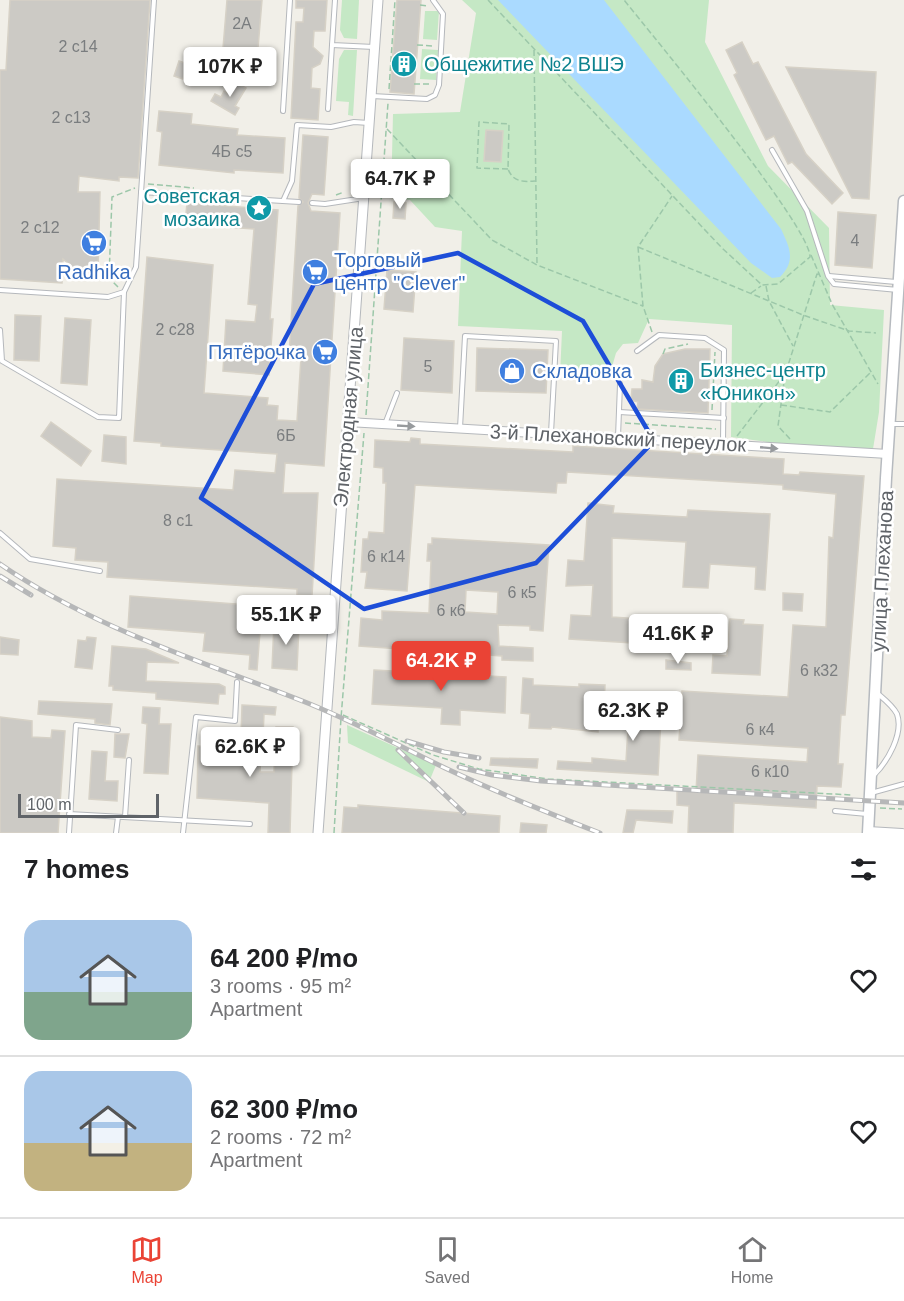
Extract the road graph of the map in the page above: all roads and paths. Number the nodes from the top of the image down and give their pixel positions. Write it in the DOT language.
graph roads {
  1 [pos="154,0"];
  2 [pos="290,0"];
  3 [pos="335,0"];
  4 [pos="378,0"];
  5 [pos="395,0"];
  6 [pos="433,0"];
  7 [pos="489,0"];
  8 [pos="624,0"];
  9 [pos="332,45"];
  10 [pos="417,45"];
  11 [pos="441,46"];
  12 [pos="375,47"];
  13 [pos="534,49"];
  14 [pos="414,84"];
  15 [pos="439,85"];
  16 [pos="371,96"];
  17 [pos="388,97"];
  18 [pos="328,109"];
  19 [pos="283,111"];
  20 [pos="370,123"];
  21 [pos="387,128"];
  22 [pos="772,150"];
  23 [pos="508,169"];
  24 [pos="536,181"];
  25 [pos="149,184"];
  26 [pos="441,186"];
  27 [pos="138,188"];
  28 [pos="195,188"];
  29 [pos="141,192"];
  30 [pos="344,192"];
  31 [pos="334,195"];
  32 [pos="382,195"];
  33 [pos="673,196"];
  34 [pos="365,198"];
  35 [pos="283,201"];
  36 [pos="904,201"];
  37 [pos="299,202"];
  38 [pos="312,203"];
  39 [pos="638,247"];
  40 [pos="810,254"];
  41 [pos="537,266"];
  42 [pos="828,276"];
  43 [pos="815,280"];
  44 [pos="762,285"];
  45 [pos="766,286"];
  46 [pos="898,286"];
  47 [pos="0,290"];
  48 [pos="124,292"];
  49 [pos="751,293"];
  50 [pos="769,301"];
  51 [pos="643,306"];
  52 [pos="803,315"];
  53 [pos="0,330"];
  54 [pos="849,331"];
  55 [pos="876,333"];
  56 [pos="654,339"];
  57 [pos="691,344"];
  58 [pos="793,347"];
  59 [pos="716,349"];
  60 [pos="638,351"];
  61 [pos="663,354"];
  62 [pos="871,372"];
  63 [pos="785,375"];
  64 [pos="620,384"];
  65 [pos="878,384"];
  66 [pos="397,393"];
  67 [pos="781,405"];
  68 [pos="619,412"];
  69 [pos="366,417"];
  70 [pos="712,418"];
  71 [pos="724,418"];
  72 [pos="348,422"];
  73 [pos="619,422"];
  74 [pos="890,424"];
  75 [pos="904,424"];
  76 [pos="385,425"];
  77 [pos="460,429"];
  78 [pos="711,429"];
  79 [pos="364,430"];
  80 [pos="724,430"];
  81 [pos="551,434"];
  82 [pos="618,438"];
  83 [pos="723,441"];
  84 [pos="796,446"];
  85 [pos="888,454"];
  86 [pos="0,533"];
  87 [pos="100,571"];
  88 [pos="237,682"];
  89 [pos="875,692"];
  90 [pos="341,714"];
  91 [pos="118,730"];
  92 [pos="129,760"];
  93 [pos="871,777"];
  94 [pos="904,784"];
  95 [pos="870,793"];
  96 [pos="852,795"];
  97 [pos="880,808"];
  98 [pos="902,809"];
  99 [pos="835,811"];
  100 [pos="69,814"];
  101 [pos="869,814"];
  102 [pos="118,817"];
  103 [pos="125,817"];
  104 [pos="184,820"];
  105 [pos="250,824"];
  106 [pos="868,832"];
  107 [pos="69,833"];
  108 [pos="116,833"];
  109 [pos="183,833"];
  110 [pos="318,833"];
  111 [pos="334,833"];
  112 [pos="902,833"];
  1 -- 29 [label="lane"];
  2 -- 19 [label="lane"];
  3 -- 9 [label="lane"];
  4 -- 12 [label="street, Электродная улица"];
  5 -- 17 [label="path"];
  6 -- 11 [label="lane"];
  7 -- 13 [label="path"];
  8 -- 40 [label="path"];
  9 -- 12 [label="lane"];
  9 -- 18 [label="lane"];
  10 -- 11 [label="path"];
  11 -- 15 [label="lane"];
  12 -- 16 [label="street, Электродная улица"];
  13 -- 24 [label="path"];
  13 -- 33 [label="path"];
  14 -- 15 [label="path"];
  15 -- 17 [label="lane"];
  16 -- 17 [label="lane"];
  16 -- 20 [label="street, Электродная улица"];
  17 -- 21 [label="path"];
  20 -- 34 [label="street, Электродная улица"];
  20 -- 35 [label="lane"];
  21 -- 26 [label="path"];
  21 -- 32 [label="path"];
  22 -- 42 [label="lane"];
  23 -- 23 [label="path"];
  23 -- 24 [label="path"];
  24 -- 41 [label="path"];
  25 -- 28 [label="path"];
  26 -- 32 [label="path"];
  26 -- 41 [label="path"];
  27 -- 48 [label="path"];
  29 -- 35 [label="lane"];
  29 -- 48 [label="lane"];
  30 -- 31 [label="path"];
  32 -- 69 [label="path"];
  33 -- 39 [label="path"];
  33 -- 44 [label="path"];
  34 -- 38 [label="lane"];
  34 -- 72 [label="street, Электродная улица"];
  35 -- 37 [label="lane"];
  36 -- 46 [label="main road, улица Плеханова"];
  39 -- 49 [label="path"];
  39 -- 51 [label="path"];
  40 -- 45 [label="path"];
  40 -- 54 [label="path"];
  41 -- 51 [label="path"];
  42 -- 46 [label="lane"];
  42 -- 46 [label="lane"];
  43 -- 52 [label="path"];
  44 -- 45 [label="path"];
  44 -- 49 [label="path"];
  45 -- 50 [label="path"];
  46 -- 74 [label="main road, улица Плеханова"];
  47 -- 48 [label="lane"];
  48 -- 53 [label="lane"];
  49 -- 50 [label="path"];
  50 -- 52 [label="path"];
  50 -- 58 [label="path"];
  51 -- 56 [label="path"];
  52 -- 54 [label="path"];
  52 -- 58 [label="path"];
  54 -- 55 [label="path"];
  54 -- 62 [label="path"];
  56 -- 60 [label="lane"];
  56 -- 71 [label="lane"];
  57 -- 61 [label="path"];
  58 -- 63 [label="path"];
  59 -- 70 [label="path"];
  62 -- 65 [label="path"];
  62 -- 67 [label="path"];
  63 -- 67 [label="path"];
  63 -- 83 [label="path"];
  64 -- 68 [label="lane"];
  66 -- 76 [label="lane"];
  67 -- 84 [label="path"];
  68 -- 70 [label="lane"];
  68 -- 73 [label="lane"];
  70 -- 71 [label="lane"];
  70 -- 78 [label="path"];
  71 -- 80 [label="lane"];
  72 -- 76 [label="street, 3-й Плехановский переулок"];
  72 -- 110 [label="street, Электродная улица"];
  73 -- 78 [label="path"];
  73 -- 82 [label="lane"];
  74 -- 75 [label="lane"];
  74 -- 85 [label="main road, улица Плеханова"];
  76 -- 77 [label="street, 3-й Плехановский переулок, one-way"];
  77 -- 81 [label="street, 3-й Плехановский переулок"];
  77 -- 81 [label="lane"];
  78 -- 80 [label="path"];
  79 -- 90 [label="path"];
  80 -- 83 [label="lane"];
  81 -- 82 [label="street, 3-й Плехановский переулок"];
  82 -- 83 [label="street, 3-й Плехановский переулок"];
  83 -- 85 [label="street, 3-й Плехановский переулок, one-way"];
  85 -- 89 [label="main road, улица Плеханова"];
  86 -- 87 [label="lane"];
  88 -- 104 [label="lane"];
  89 -- 93 [label="main road, улица Плеханова"];
  89 -- 93 [label="lane"];
  90 -- 96 [label="path"];
  90 -- 111 [label="path"];
  91 -- 100 [label="lane"];
  92 -- 103 [label="lane"];
  93 -- 95 [label="main road, улица Плеханова"];
  94 -- 95 [label="lane"];
  95 -- 101 [label="main road, улица Плеханова"];
  97 -- 98 [label="path"];
  99 -- 101 [label="lane"];
  100 -- 102 [label="lane"];
  100 -- 107 [label="lane"];
  101 -- 106 [label="main road, улица Плеханова"];
  102 -- 103 [label="lane"];
  102 -- 108 [label="lane"];
  103 -- 104 [label="lane"];
  104 -- 105 [label="lane"];
  104 -- 109 [label="lane"];
  106 -- 112 [label="street"];
}
